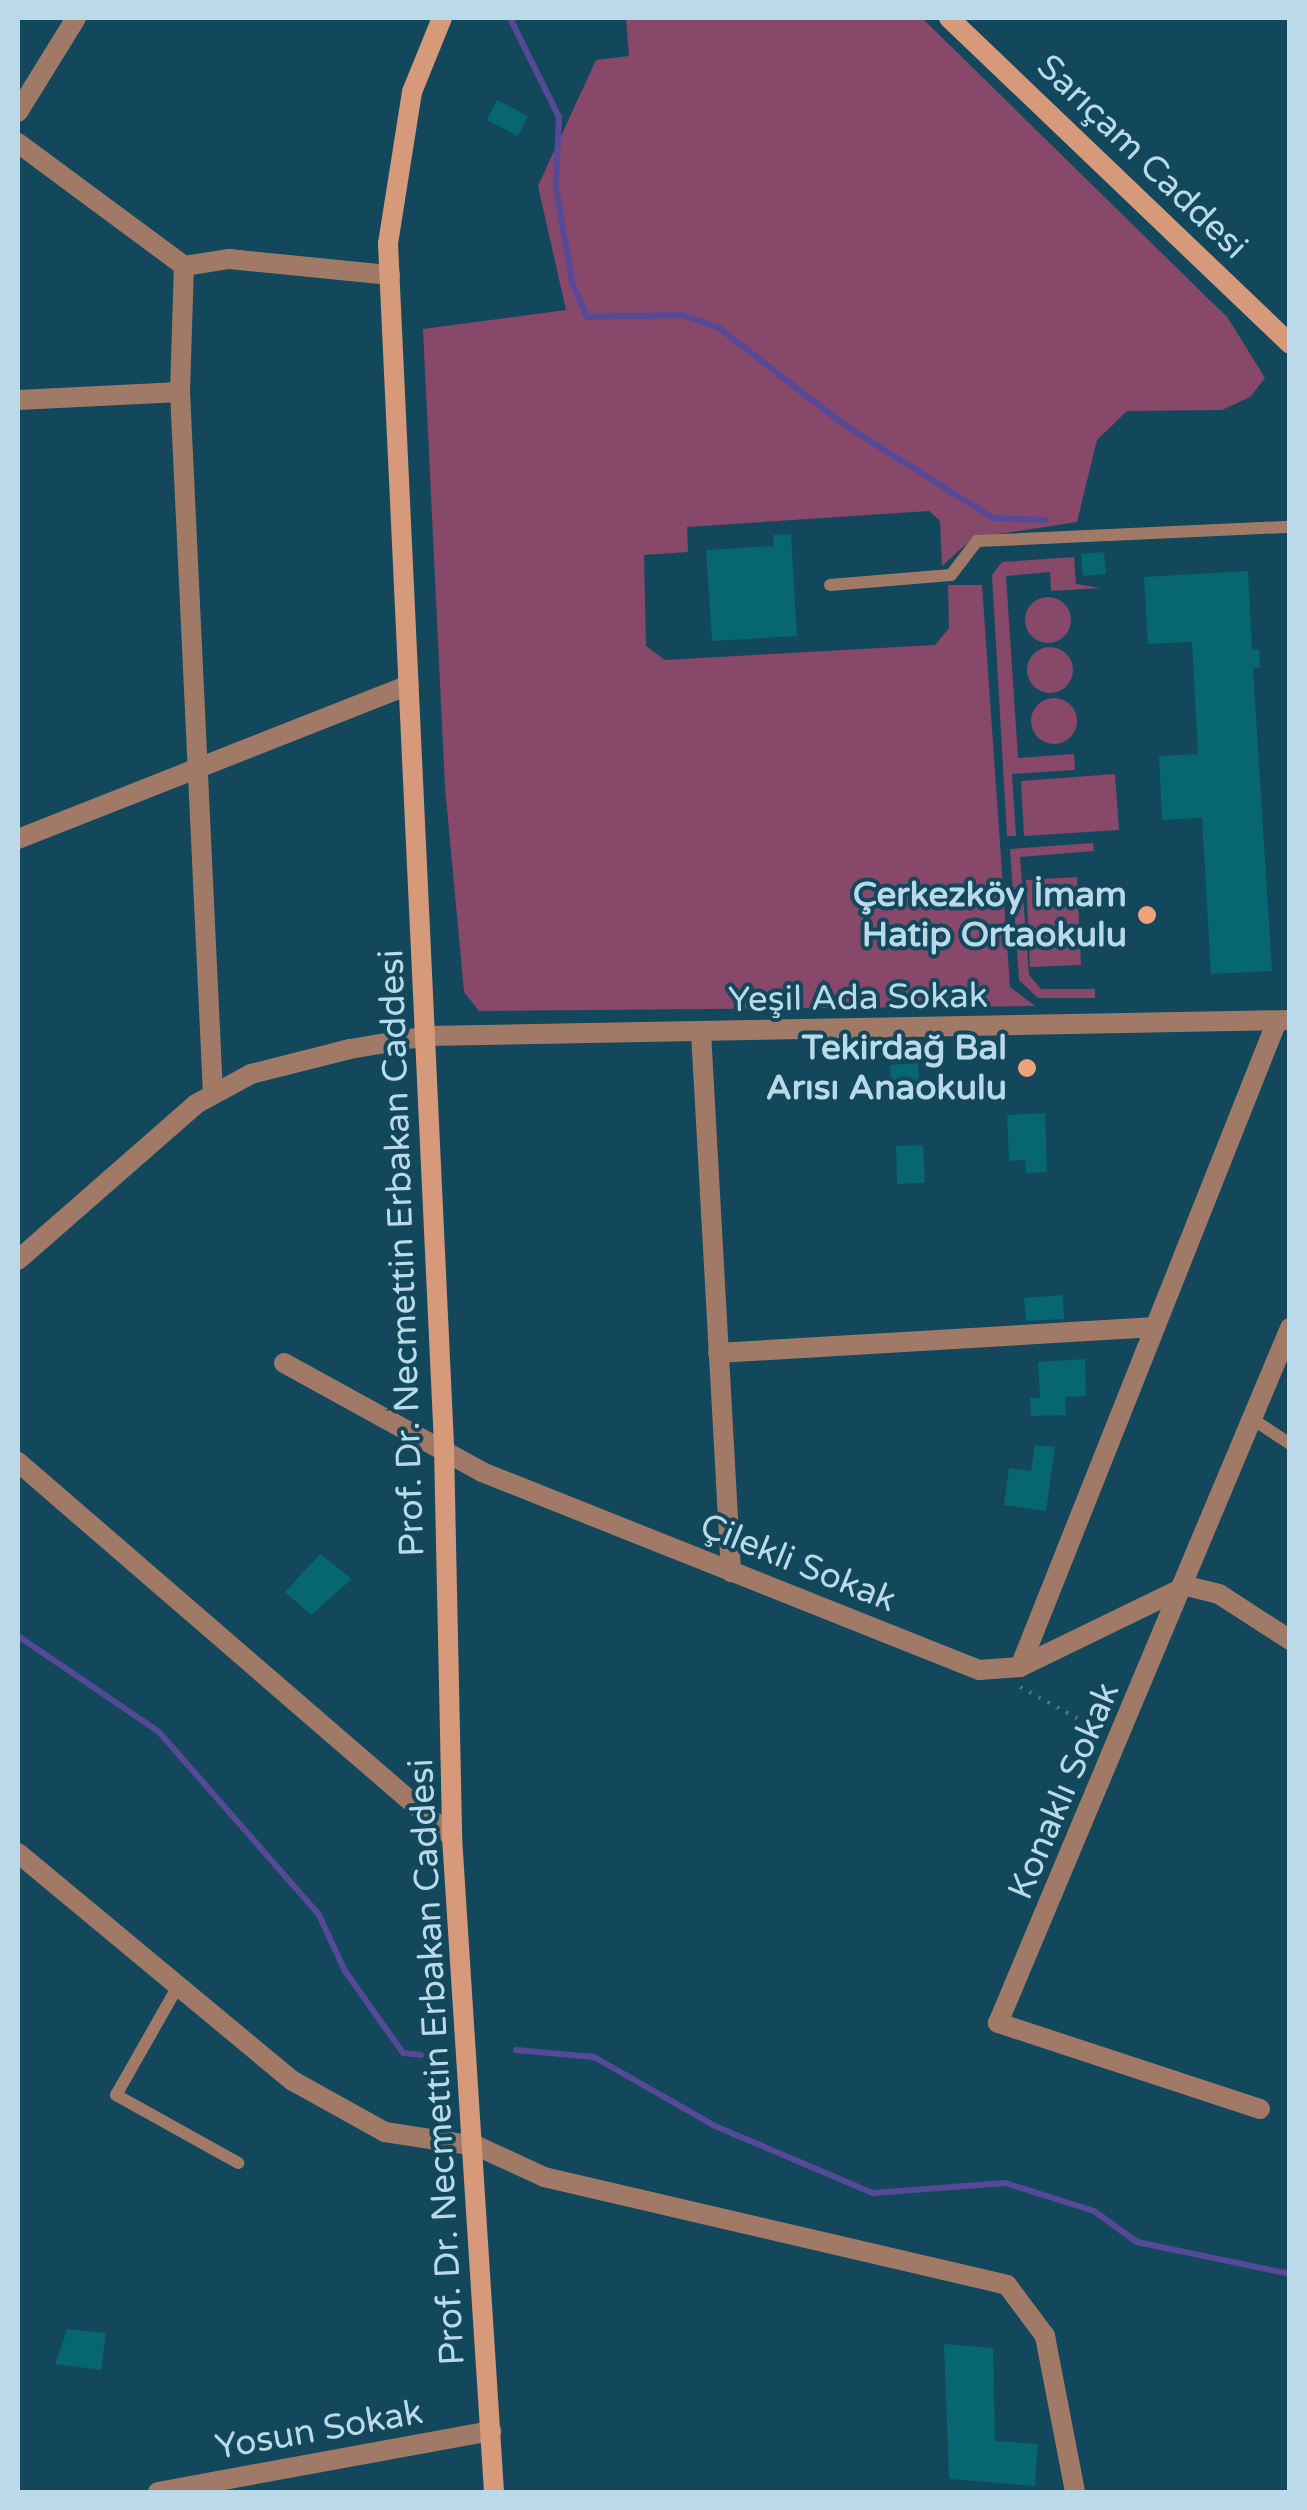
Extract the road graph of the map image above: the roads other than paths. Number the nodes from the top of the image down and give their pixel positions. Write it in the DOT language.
graph roads {
  1 [pos="76,18"];
  2 [pos="442,18"];
  3 [pos="950,18"];
  4 [pos="18,112"];
  5 [pos="18,143"];
  6 [pos="184,266"];
  7 [pos="390,274"];
  8 [pos="1290,344"];
  9 [pos="180,392"];
  10 [pos="18,400"];
  11 [pos="1290,527"];
  12 [pos="830,586"];
  13 [pos="409,685"];
  14 [pos="196,769"];
  15 [pos="18,839"];
  16 [pos="1283,1021"];
  17 [pos="701,1032"];
  18 [pos="427,1036"];
  19 [pos="213,1094"];
  20 [pos="18,1260"];
  21 [pos="1155,1328"];
  22 [pos="1290,1328"];
  23 [pos="718,1353"];
  24 [pos="284,1363"];
  25 [pos="1254,1420"];
  26 [pos="1290,1444"];
  27 [pos="444,1447"];
  28 [pos="18,1462"];
  29 [pos="731,1572"];
  30 [pos="1186,1586"];
  31 [pos="1290,1640"];
  32 [pos="1012,1670"];
  33 [pos="452,1837"];
  34 [pos="18,1853"];
  35 [pos="178,1986"];
  36 [pos="1260,2108"];
  37 [pos="477,2146"];
  38 [pos="238,2163"];
  39 [pos="491,2431"];
  40 [pos="158,2492"];
  41 [pos="494,2492"];
  42 [pos="1075,2492"];
  1 -- 4 [label="street"];
  2 -- 7 [label="street, Prof. Dr. Necmettin Erbakan Caddesi"];
  3 -- 8 [label="street, Sarıçam Caddesi"];
  5 -- 6 [label="street"];
  6 -- 7 [label="street"];
  6 -- 9 [label="street"];
  7 -- 13 [label="street, Prof. Dr. Necmettin Erbakan Caddesi"];
  9 -- 10 [label="street"];
  9 -- 14 [label="street"];
  11 -- 12 [label="lane"];
  13 -- 14 [label="street"];
  13 -- 18 [label="street, Prof. Dr. Necmettin Erbakan Caddesi"];
  14 -- 15 [label="street"];
  14 -- 19 [label="street"];
  16 -- 17 [label="street, Yeşil Ada Sokak"];
  16 -- 21 [label="street"];
  17 -- 18 [label="street, Yeşil Ada Sokak"];
  17 -- 23 [label="street"];
  18 -- 19 [label="street, Yeşil Ada Sokak"];
  18 -- 27 [label="street, Prof. Dr. Necmettin Erbakan Caddesi"];
  19 -- 20 [label="street, Yeşil Ada Sokak"];
  21 -- 23 [label="street"];
  21 -- 32 [label="street"];
  22 -- 25 [label="street, Konaklı Sokak"];
  23 -- 29 [label="street"];
  24 -- 27 [label="street, Çilekli Sokak"];
  25 -- 26 [label="lane"];
  25 -- 30 [label="street, Konaklı Sokak"];
  27 -- 29 [label="street, Çilekli Sokak"];
  27 -- 33 [label="street, Prof. Dr. Necmettin Erbakan Caddesi"];
  28 -- 33 [label="street"];
  29 -- 32 [label="street, Çilekli Sokak"];
  30 -- 31 [label="street"];
  30 -- 32 [label="street"];
  30 -- 36 [label="street, Konaklı Sokak"];
  33 -- 37 [label="street, Prof. Dr. Necmettin Erbakan Caddesi"];
  34 -- 35 [label="street"];
  35 -- 37 [label="street"];
  35 -- 38 [label="lane"];
  37 -- 39 [label="street, Prof. Dr. Necmettin Erbakan Caddesi"];
  37 -- 42 [label="street"];
  39 -- 40 [label="street, Yosun Sokak"];
  39 -- 41 [label="street, Prof. Dr. Necmettin Erbakan Caddesi"];
}
